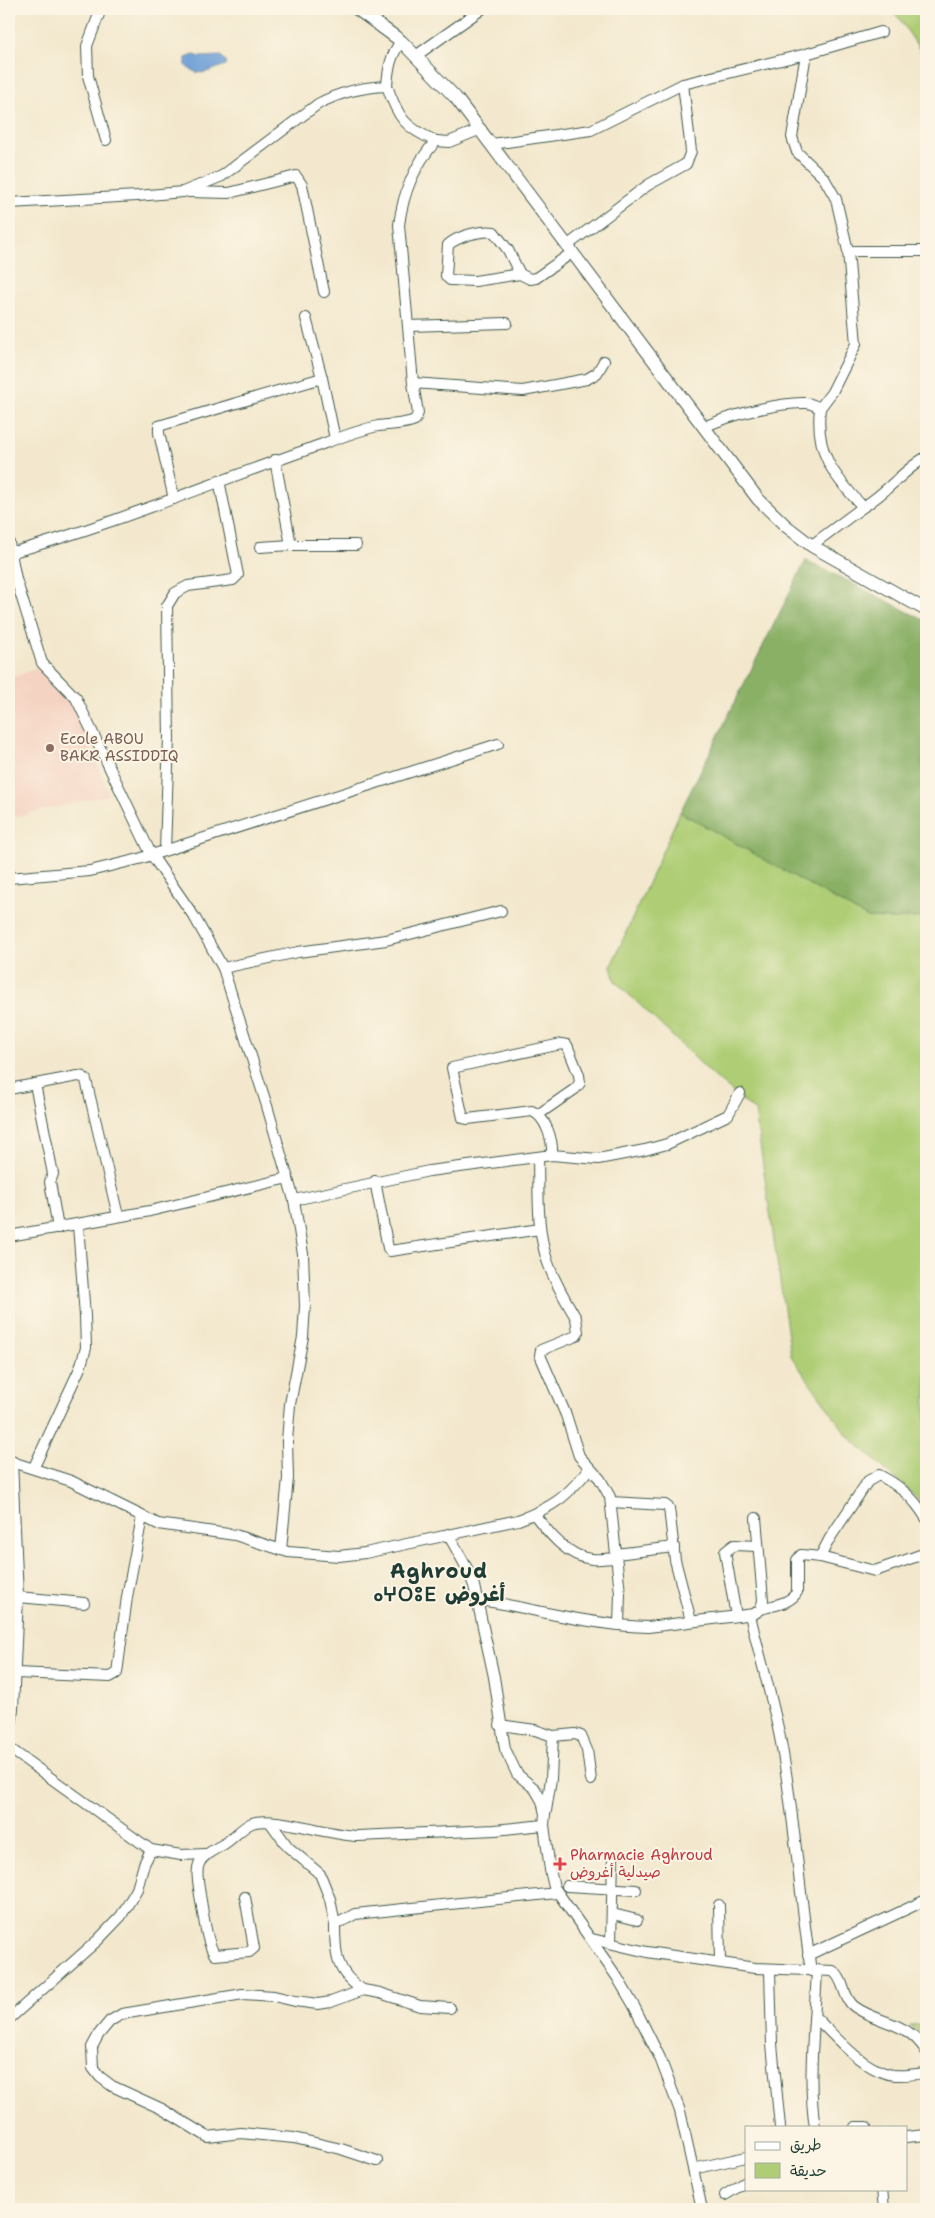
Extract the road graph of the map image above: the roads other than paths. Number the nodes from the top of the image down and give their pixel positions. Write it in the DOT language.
graph roads {
  1 [pos="100,9"];
  2 [pos="357,9"];
  3 [pos="482,9"];
  4 [pos="881,32"];
  5 [pos="401,41"];
  6 [pos="806,54"];
  7 [pos="417,55"];
  8 [pos="683,84"];
  9 [pos="387,86"];
  10 [pos="481,129"];
  11 [pos="106,140"];
  12 [pos="436,141"];
  13 [pos="492,144"];
  14 [pos="183,192"];
  15 [pos="9,204"];
  16 [pos="570,249"];
  17 [pos="848,251"];
  18 [pos="926,251"];
  19 [pos="520,274"];
  20 [pos="324,292"];
  21 [pos="306,318"];
  22 [pos="507,323"];
  23 [pos="408,326"];
  24 [pos="604,361"];
  25 [pos="322,378"];
  26 [pos="413,383"];
  27 [pos="820,408"];
  28 [pos="704,427"];
  29 [pos="335,440"];
  30 [pos="926,457"];
  31 [pos="275,460"];
  32 [pos="219,480"];
  33 [pos="174,499"];
  34 [pos="863,507"];
  35 [pos="291,545"];
  36 [pos="356,545"];
  37 [pos="812,545"];
  38 [pos="260,547"];
  39 [pos="10,548"];
  40 [pos="12,581"];
  41 [pos="926,610"];
  42 [pos="498,744"];
  43 [pos="165,850"];
  44 [pos="151,854"];
  45 [pos="9,878"];
  46 [pos="501,910"];
  47 [pos="223,968"];
  48 [pos="35,1084"];
  49 [pos="9,1089"];
  50 [pos="740,1093"];
  51 [pos="539,1114"];
  52 [pos="552,1155"];
  53 [pos="538,1157"];
  54 [pos="288,1178"];
  55 [pos="375,1181"];
  56 [pos="294,1200"];
  57 [pos="118,1216"];
  58 [pos="78,1225"];
  59 [pos="58,1228"];
  60 [pos="540,1229"];
  61 [pos="9,1236"];
  62 [pos="10,1461"];
  63 [pos="34,1468"];
  64 [pos="590,1468"];
  65 [pos="611,1502"];
  66 [pos="534,1514"];
  67 [pos="142,1517"];
  68 [pos="756,1518"];
  69 [pos="926,1518"];
  70 [pos="448,1534"];
  71 [pos="758,1546"];
  72 [pos="674,1548"];
  73 [pos="281,1550"];
  74 [pos="926,1554"];
  75 [pos="616,1556"];
  76 [pos="820,1557"];
  77 [pos="18,1596"];
  78 [pos="477,1600"];
  79 [pos="84,1603"];
  80 [pos="761,1609"];
  81 [pos="750,1615"];
  82 [pos="736,1616"];
  83 [pos="691,1622"];
  84 [pos="619,1625"];
  85 [pos="16,1673"];
  86 [pos="500,1725"];
  87 [pos="553,1736"];
  88 [pos="9,1738"];
  89 [pos="9,1748"];
  90 [pos="591,1780"];
  91 [pos="545,1814"];
  92 [pos="270,1822"];
  93 [pos="544,1825"];
  94 [pos="151,1850"];
  95 [pos="206,1854"];
  96 [pos="613,1857"];
  97 [pos="566,1886"];
  98 [pos="613,1888"];
  99 [pos="636,1890"];
  100 [pos="557,1893"];
  101 [pos="244,1897"];
  102 [pos="926,1900"];
  103 [pos="719,1905"];
  104 [pos="613,1914"];
  105 [pos="637,1920"];
  106 [pos="335,1925"];
  107 [pos="592,1939"];
  108 [pos="611,1943"];
  109 [pos="808,1955"];
  110 [pos="720,1962"];
  111 [pos="770,1970"];
  112 [pos="814,1970"];
  113 [pos="363,1990"];
  114 [pos="450,2008"];
  115 [pos="815,2017"];
  116 [pos="9,2019"];
  117 [pos="926,2051"];
  118 [pos="926,2073"];
  119 [pos="780,2126"];
  120 [pos="814,2126"];
  121 [pos="926,2135"];
  122 [pos="908,2137"];
  123 [pos="745,2157"];
  124 [pos="377,2162"];
  125 [pos="693,2169"];
  126 [pos="745,2183"];
  127 [pos="882,2190"];
  128 [pos="725,2195"];
  129 [pos="702,2209"];
  130 [pos="884,2209"];
  1 -- 11 [label="street"];
  2 -- 5 [label="street"];
  3 -- 7 [label="street"];
  4 -- 6 [label="street"];
  5 -- 7 [label="street"];
  5 -- 9 [label="street"];
  6 -- 8 [label="street"];
  6 -- 17 [label="street"];
  7 -- 10 [label="street"];
  8 -- 13 [label="street"];
  8 -- 16 [label="street"];
  9 -- 12 [label="street"];
  9 -- 14 [label="street"];
  10 -- 12 [label="street"];
  10 -- 13 [label="street"];
  12 -- 23 [label="street"];
  13 -- 16 [label="street"];
  14 -- 15 [label="street"];
  14 -- 20 [label="street"];
  16 -- 19 [label="street"];
  16 -- 28 [label="street"];
  17 -- 18 [label="street"];
  17 -- 27 [label="street"];
  19 -- 19 [label="street"];
  21 -- 25 [label="street"];
  22 -- 23 [label="street"];
  23 -- 26 [label="street"];
  24 -- 26 [label="street"];
  25 -- 29 [label="street"];
  25 -- 33 [label="street"];
  26 -- 29 [label="street"];
  27 -- 28 [label="street"];
  27 -- 34 [label="street"];
  28 -- 37 [label="street"];
  29 -- 31 [label="street"];
  30 -- 34 [label="street"];
  31 -- 32 [label="street"];
  31 -- 35 [label="street"];
  32 -- 33 [label="street"];
  32 -- 43 [label="street"];
  33 -- 39 [label="street"];
  34 -- 37 [label="street"];
  35 -- 36 [label="street"];
  35 -- 38 [label="street"];
  37 -- 41 [label="street"];
  39 -- 40 [label="street"];
  40 -- 44 [label="street"];
  42 -- 43 [label="street"];
  43 -- 44 [label="street"];
  44 -- 45 [label="street"];
  44 -- 47 [label="street"];
  46 -- 47 [label="street"];
  47 -- 54 [label="street"];
  48 -- 49 [label="street"];
  48 -- 57 [label="street"];
  48 -- 59 [label="street"];
  50 -- 52 [label="street"];
  51 -- 51 [label="street"];
  51 -- 52 [label="street"];
  52 -- 53 [label="street"];
  53 -- 55 [label="street"];
  53 -- 60 [label="street"];
  54 -- 56 [label="street"];
  54 -- 57 [label="street"];
  55 -- 56 [label="street"];
  55 -- 60 [label="street"];
  56 -- 73 [label="street"];
  57 -- 58 [label="street"];
  58 -- 59 [label="street"];
  58 -- 63 [label="street"];
  59 -- 61 [label="street"];
  60 -- 64 [label="street"];
  62 -- 63 [label="street"];
  62 -- 77 [label="street"];
  63 -- 67 [label="street"];
  64 -- 65 [label="street"];
  64 -- 66 [label="street"];
  65 -- 72 [label="street"];
  65 -- 75 [label="street"];
  66 -- 70 [label="street"];
  66 -- 75 [label="street"];
  67 -- 73 [label="street"];
  67 -- 85 [label="street"];
  68 -- 71 [label="street"];
  69 -- 76 [label="street"];
  70 -- 73 [label="street"];
  70 -- 78 [label="street"];
  71 -- 80 [label="street"];
  71 -- 82 [label="street"];
  72 -- 75 [label="street"];
  72 -- 83 [label="street"];
  74 -- 76 [label="street"];
  75 -- 84 [label="street"];
  76 -- 80 [label="street"];
  77 -- 79 [label="street"];
  77 -- 85 [label="street"];
  78 -- 84 [label="street"];
  78 -- 86 [label="street"];
  80 -- 81 [label="street"];
  81 -- 82 [label="street"];
  81 -- 109 [label="street"];
  82 -- 83 [label="street"];
  83 -- 84 [label="street"];
  85 -- 88 [label="street"];
  86 -- 87 [label="street"];
  86 -- 91 [label="street"];
  87 -- 90 [label="street"];
  87 -- 91 [label="street"];
  89 -- 94 [label="street"];
  91 -- 93 [label="street"];
  92 -- 93 [label="street"];
  92 -- 95 [label="street"];
  92 -- 106 [label="street"];
  93 -- 100 [label="street"];
  94 -- 95 [label="street"];
  94 -- 116 [label="street"];
  95 -- 101 [label="street"];
  96 -- 98 [label="street"];
  97 -- 98 [label="street"];
  98 -- 99 [label="street"];
  98 -- 104 [label="street"];
  100 -- 106 [label="street"];
  100 -- 107 [label="street"];
  102 -- 109 [label="street"];
  103 -- 110 [label="street"];
  104 -- 105 [label="street"];
  104 -- 108 [label="street"];
  106 -- 113 [label="street"];
  107 -- 108 [label="street"];
  107 -- 125 [label="street"];
  108 -- 110 [label="street"];
  109 -- 112 [label="street"];
  110 -- 111 [label="street"];
  111 -- 112 [label="street"];
  111 -- 119 [label="street"];
  112 -- 115 [label="street"];
  112 -- 117 [label="street"];
  113 -- 114 [label="street"];
  113 -- 124 [label="street"];
  115 -- 118 [label="street"];
  115 -- 120 [label="street"];
  121 -- 122 [label="street"];
  123 -- 125 [label="street"];
  125 -- 129 [label="street"];
  126 -- 128 [label="street"];
  127 -- 130 [label="street"];
}
